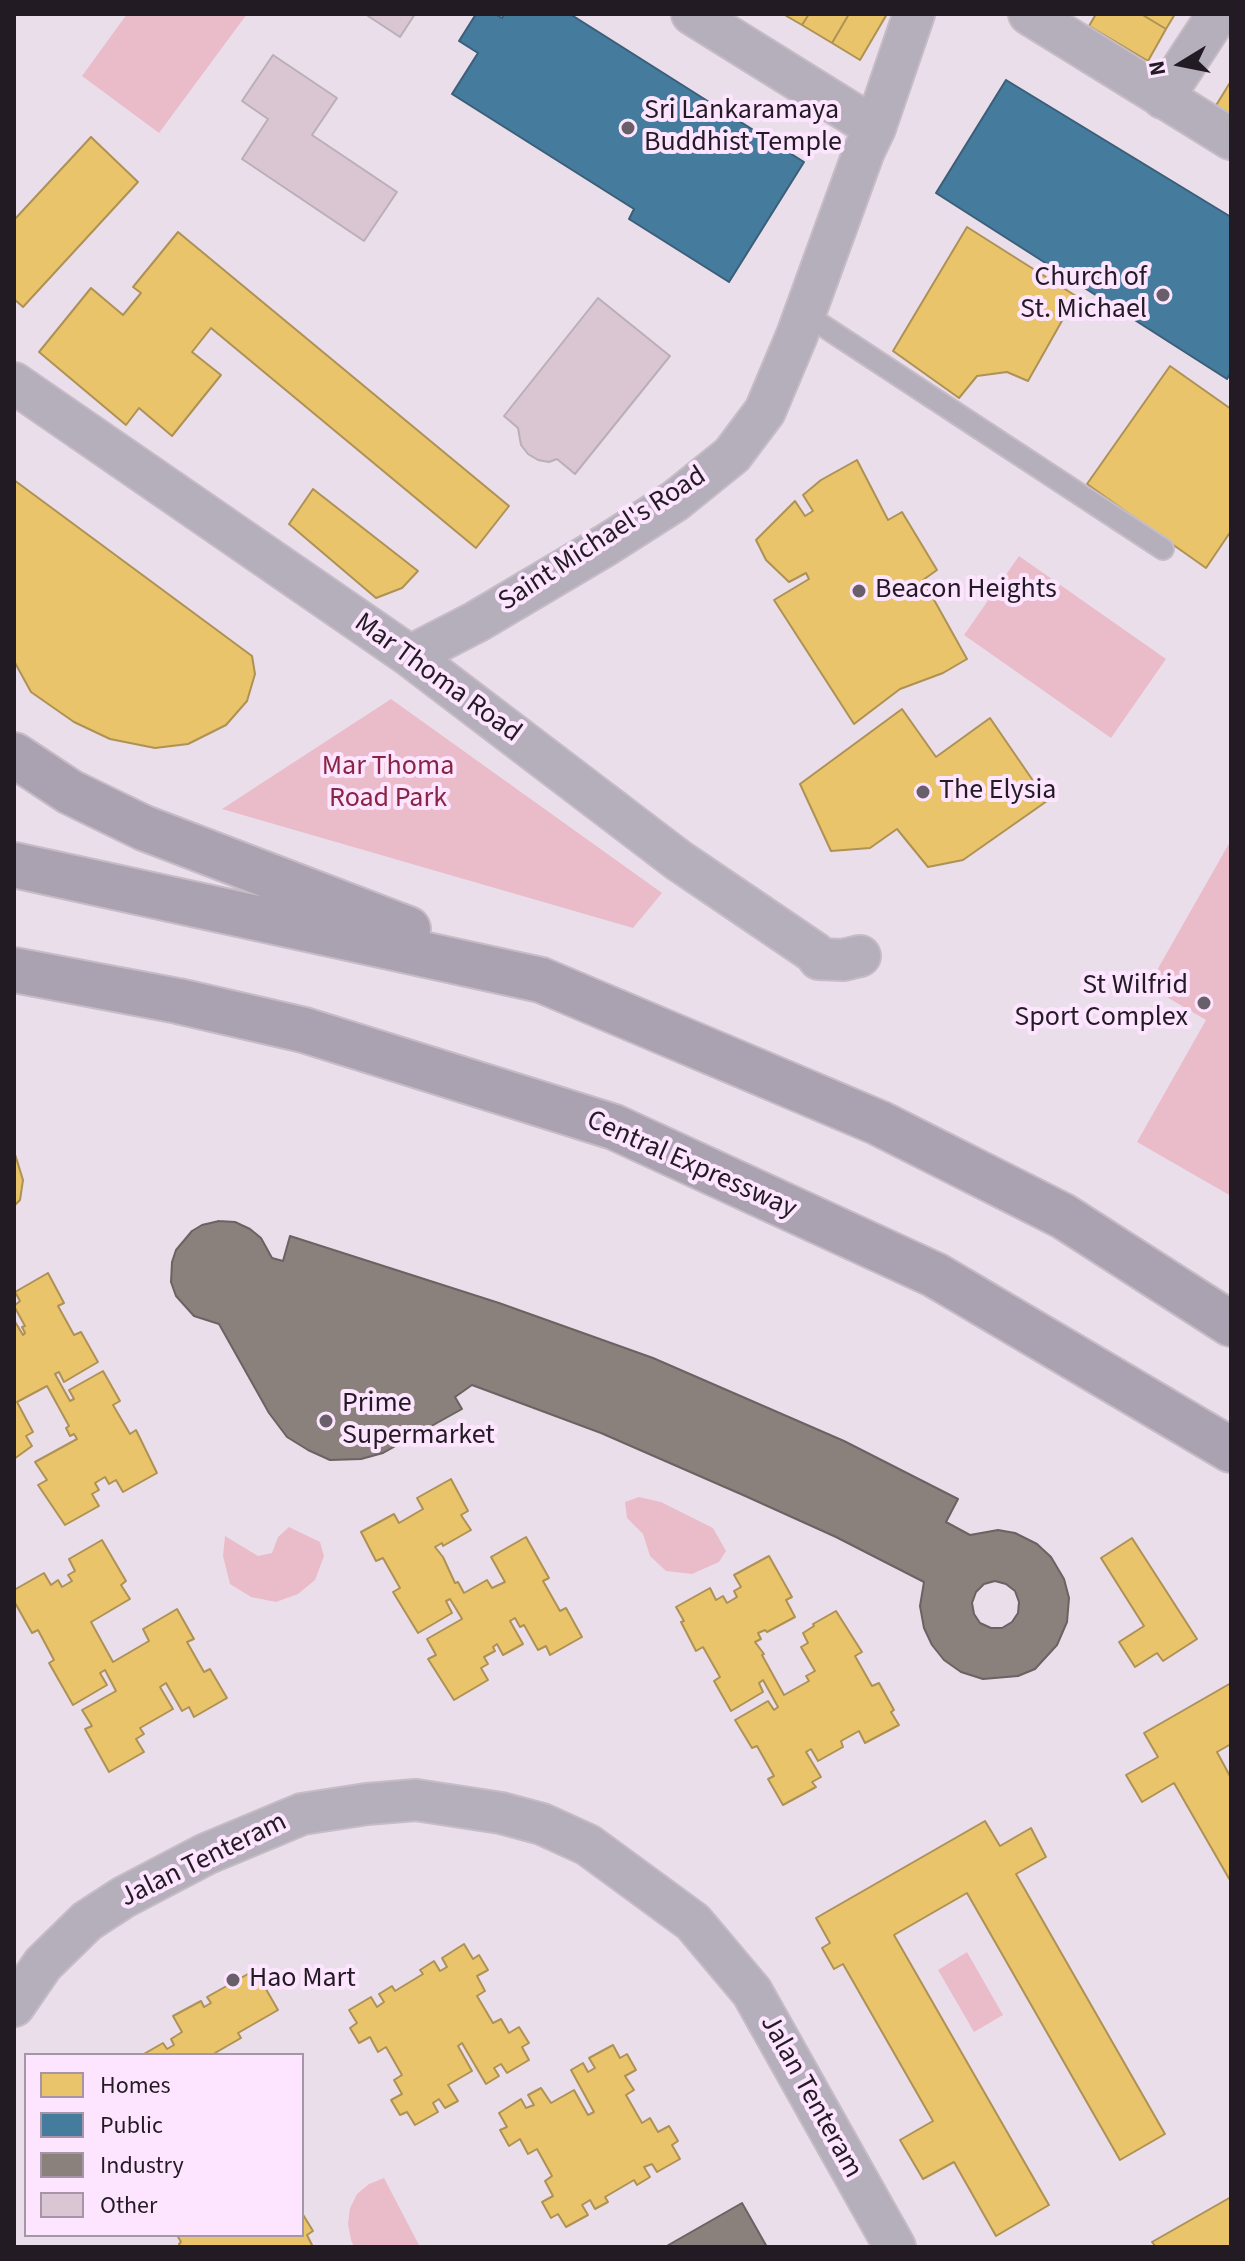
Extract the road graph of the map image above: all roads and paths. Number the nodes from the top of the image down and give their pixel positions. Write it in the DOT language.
graph roads {
  1 [pos="692,14"];
  2 [pos="914,14"];
  3 [pos="1029,14"];
  4 [pos="1218,14"];
  5 [pos="1163,98"];
  6 [pos="875,128"];
  7 [pos="1231,139"];
  8 [pos="805,314"];
  9 [pos="14,383"];
  10 [pos="1163,549"];
  11 [pos="410,656"];
  12 [pos="14,755"];
  13 [pos="14,865"];
  14 [pos="860,956"];
  15 [pos="14,970"];
  16 [pos="541,980"];
  17 [pos="1231,1324"];
  18 [pos="1231,1450"];
  19 [pos="14,2006"];
  20 [pos="895,2247"];
  1 -- 6 [label="street"];
  2 -- 6 [label="street, Saint Michael's Road"];
  3 -- 5 [label="street"];
  4 -- 5 [label="street"];
  5 -- 7 [label="street"];
  6 -- 8 [label="street, Saint Michael's Road"];
  8 -- 10 [label="lane"];
  8 -- 11 [label="street, Saint Michael's Road"];
  9 -- 11 [label="street, Mar Thoma Road"];
  11 -- 14 [label="street, Mar Thoma Road"];
  12 -- 16 [label="highway"];
  13 -- 16 [label="highway"];
  15 -- 18 [label="highway, Central Expressway"];
  16 -- 17 [label="highway"];
  19 -- 20 [label="street, Jalan Tenteram"];
}
